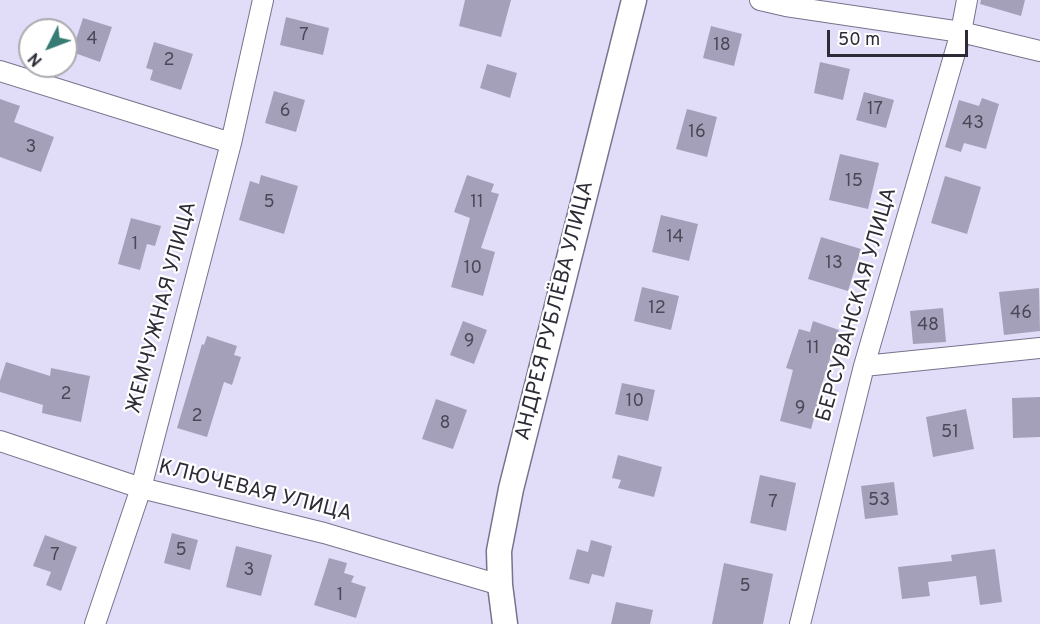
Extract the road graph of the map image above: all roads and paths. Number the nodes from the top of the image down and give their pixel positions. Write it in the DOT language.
graph roads {
  1 [pos="263,0"];
  2 [pos="634,0"];
  3 [pos="760,0"];
  4 [pos="968,0"];
  5 [pos="961,32"];
  6 [pos="1040,51"];
  7 [pos="0,71"];
  8 [pos="231,143"];
  9 [pos="1040,348"];
  10 [pos="864,366"];
  11 [pos="0,441"];
  12 [pos="141,488"];
  13 [pos="500,585"];
  14 [pos="95,624"];
  15 [pos="505,624"];
  16 [pos="800,624"];
  1 -- 8 [label="street, ЖЕМЧУЖНАЯ УЛИЦА"];
  2 -- 13 [label="street, АНДРЕЯ РУБЛЁВА УЛИЦА"];
  3 -- 5 [label="street"];
  4 -- 5 [label="street, БЕРСУВАНСКАЯ УЛИЦА"];
  5 -- 6 [label="street"];
  5 -- 10 [label="street, БЕРСУВАНСКАЯ УЛИЦА"];
  7 -- 8 [label="street"];
  8 -- 12 [label="street, ЖЕМЧУЖНАЯ УЛИЦА"];
  9 -- 10 [label="street"];
  10 -- 16 [label="street, БЕРСУВАНСКАЯ УЛИЦА"];
  11 -- 12 [label="street, КЛЮЧЕВАЯ УЛИЦА"];
  12 -- 13 [label="street, КЛЮЧЕВАЯ УЛИЦА"];
  12 -- 14 [label="street, ЖЕМЧУЖНАЯ УЛИЦА"];
  13 -- 15 [label="street, АНДРЕЯ РУБЛЁВА УЛИЦА"];
}
